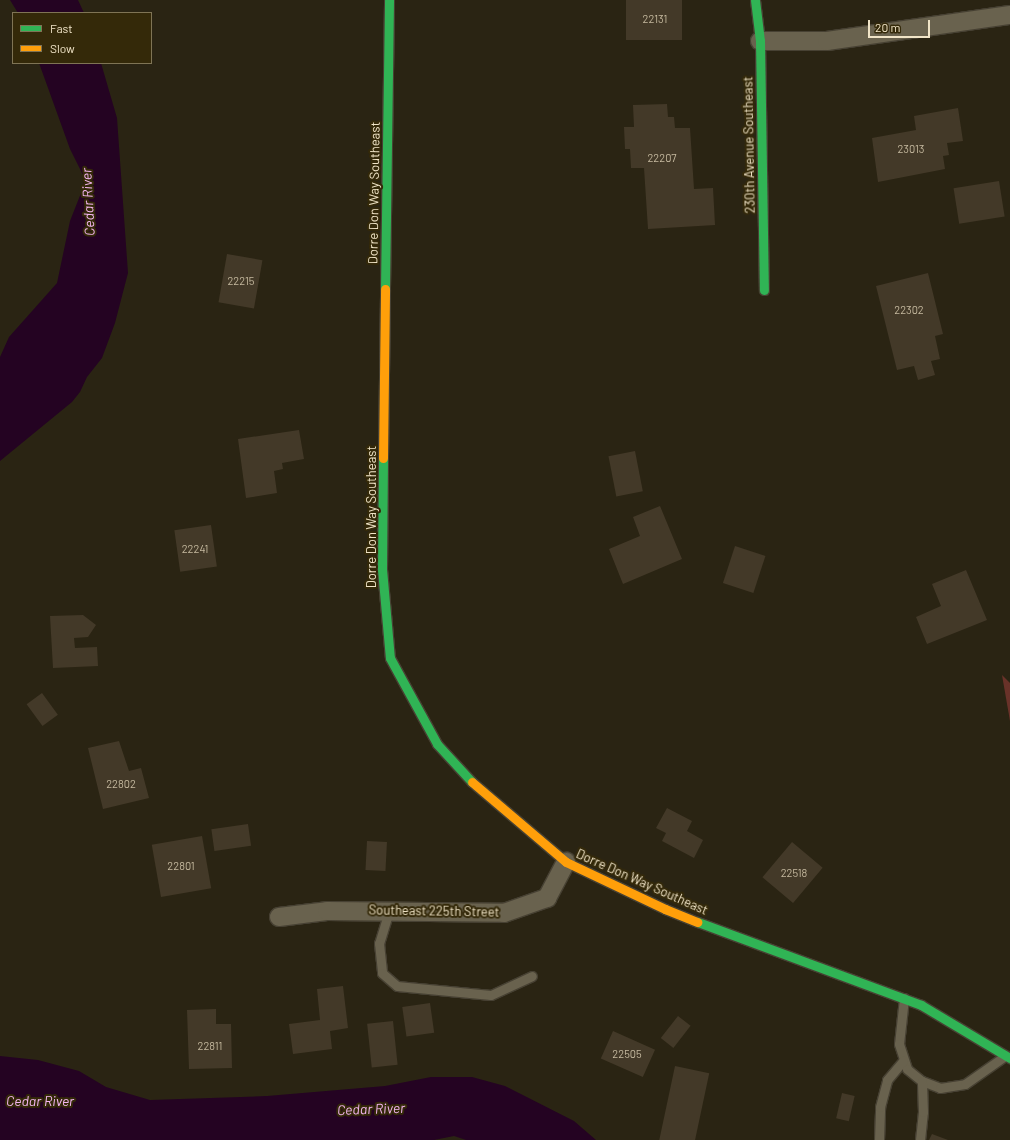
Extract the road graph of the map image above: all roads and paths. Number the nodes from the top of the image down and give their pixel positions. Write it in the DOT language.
graph roads {
  1 [pos="389,0"];
  2 [pos="755,0"];
  3 [pos="1010,15"];
  4 [pos="760,42"];
  5 [pos="764,290"];
  6 [pos="566,862"];
  7 [pos="389,911"];
  8 [pos="279,917"];
  9 [pos="532,976"];
  10 [pos="904,998"];
  11 [pos="1008,1057"];
  12 [pos="903,1061"];
  13 [pos="922,1081"];
  14 [pos="879,1140"];
  15 [pos="920,1140"];
  1 -- 6 [label="street, Dorre Don Way Southeast"];
  2 -- 4 [label="street, 230th Avenue Southeast"];
  3 -- 4 [label="street"];
  4 -- 5 [label="street, 230th Avenue Southeast"];
  6 -- 7 [label="street, Southeast 225th Street"];
  6 -- 10 [label="street, Dorre Don Way Southeast"];
  7 -- 8 [label="street, Southeast 225th Street"];
  7 -- 9 [label="lane"];
  10 -- 11 [label="street, Dorre Don Way Southeast"];
  10 -- 12 [label="lane"];
  11 -- 13 [label="lane"];
  12 -- 13 [label="lane"];
  12 -- 14 [label="lane"];
  13 -- 15 [label="lane"];
}
